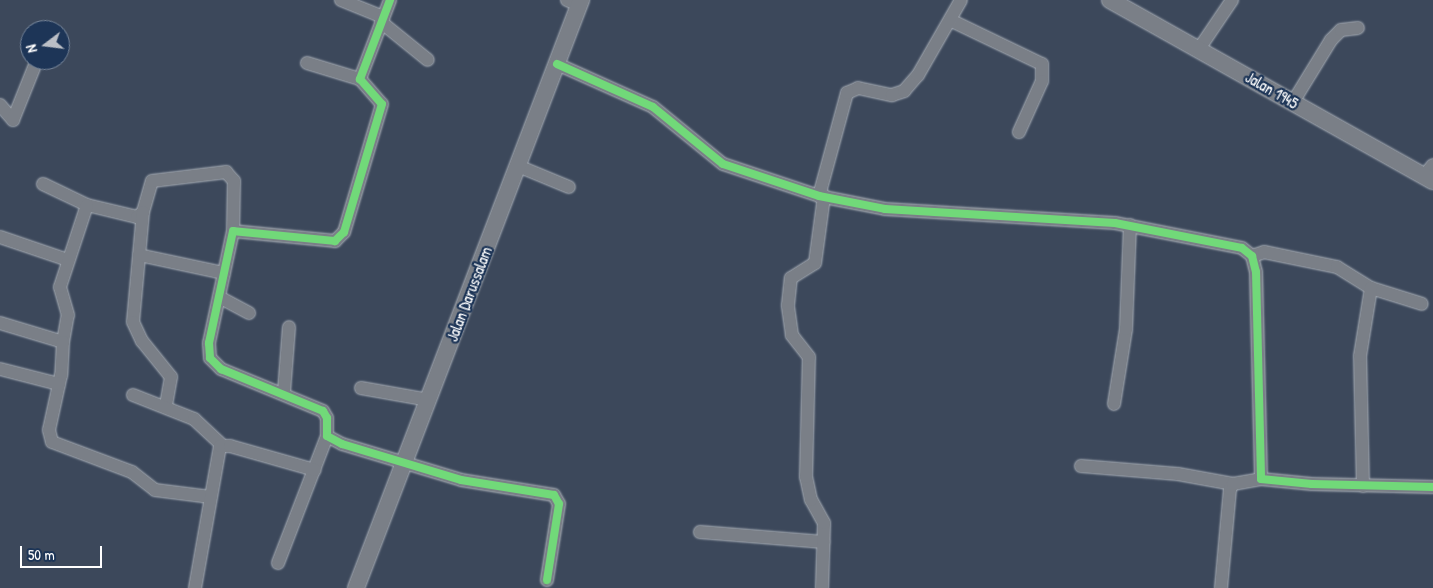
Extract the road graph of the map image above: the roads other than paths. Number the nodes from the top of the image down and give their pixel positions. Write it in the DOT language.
graph roads {
  1 [pos="341,0"];
  2 [pos="390,0"];
  3 [pos="961,0"];
  4 [pos="1110,0"];
  5 [pos="1232,0"];
  6 [pos="576,2"];
  7 [pos="382,19"];
  8 [pos="950,20"];
  9 [pos="1358,28"];
  10 [pos="1199,48"];
  11 [pos="428,60"];
  12 [pos="307,63"];
  13 [pos="557,64"];
  14 [pos="33,70"];
  15 [pos="360,79"];
  16 [pos="1293,102"];
  17 [pos="0,105"];
  18 [pos="1019,132"];
  19 [pos="518,166"];
  20 [pos="1430,174"];
  21 [pos="43,184"];
  22 [pos="569,188"];
  23 [pos="822,196"];
  24 [pos="87,205"];
  25 [pos="143,212"];
  26 [pos="1130,225"];
  27 [pos="233,231"];
  28 [pos="0,237"];
  29 [pos="139,254"];
  30 [pos="1252,256"];
  31 [pos="68,260"];
  32 [pos="224,273"];
  33 [pos="1370,288"];
  34 [pos="219,297"];
  35 [pos="1422,304"];
  36 [pos="249,313"];
  37 [pos="0,323"];
  38 [pos="289,327"];
  39 [pos="63,342"];
  40 [pos="0,369"];
  41 [pos="59,384"];
  42 [pos="360,388"];
  43 [pos="284,392"];
  44 [pos="133,395"];
  45 [pos="429,400"];
  46 [pos="1114,404"];
  47 [pos="166,406"];
  48 [pos="327,436"];
  49 [pos="222,445"];
  50 [pos="404,465"];
  51 [pos="1081,466"];
  52 [pos="315,470"];
  53 [pos="1260,478"];
  54 [pos="1234,484"];
  55 [pos="1363,486"];
  56 [pos="1433,487"];
  57 [pos="211,497"];
  58 [pos="700,532"];
  59 [pos="824,542"];
  60 [pos="278,563"];
  61 [pos="547,580"];
  62 [pos="195,588"];
  63 [pos="356,588"];
  64 [pos="822,588"];
  65 [pos="1221,588"];
  1 -- 7 [label="street"];
  2 -- 7 [label="street"];
  3 -- 8 [label="street"];
  4 -- 10 [label="street, Jalan 1945"];
  5 -- 10 [label="street"];
  6 -- 13 [label="street, Jalan Darussalam"];
  7 -- 11 [label="street"];
  7 -- 15 [label="street"];
  8 -- 18 [label="street"];
  8 -- 23 [label="street"];
  9 -- 16 [label="street"];
  10 -- 16 [label="street, Jalan 1945"];
  12 -- 15 [label="street"];
  13 -- 19 [label="street, Jalan Darussalam"];
  13 -- 23 [label="street"];
  14 -- 17 [label="street"];
  15 -- 27 [label="street"];
  16 -- 20 [label="street, Jalan 1945"];
  19 -- 22 [label="street"];
  19 -- 45 [label="street, Jalan Darussalam"];
  21 -- 24 [label="street"];
  23 -- 26 [label="street"];
  23 -- 59 [label="street"];
  24 -- 25 [label="street"];
  24 -- 31 [label="street"];
  25 -- 27 [label="street"];
  25 -- 29 [label="street"];
  26 -- 30 [label="street"];
  26 -- 46 [label="street"];
  27 -- 32 [label="street"];
  28 -- 31 [label="street"];
  29 -- 32 [label="street"];
  29 -- 47 [label="street"];
  30 -- 33 [label="street"];
  30 -- 53 [label="street"];
  31 -- 39 [label="street"];
  32 -- 34 [label="street"];
  33 -- 35 [label="street"];
  33 -- 55 [label="street"];
  34 -- 36 [label="street"];
  34 -- 43 [label="street"];
  37 -- 39 [label="street"];
  38 -- 43 [label="street"];
  39 -- 41 [label="street"];
  40 -- 41 [label="street"];
  41 -- 57 [label="street"];
  42 -- 45 [label="street"];
  43 -- 48 [label="street"];
  44 -- 47 [label="street"];
  45 -- 50 [label="street, Jalan Darussalam"];
  47 -- 49 [label="street"];
  48 -- 50 [label="street"];
  48 -- 52 [label="street"];
  49 -- 52 [label="street"];
  49 -- 57 [label="street"];
  50 -- 61 [label="street"];
  50 -- 63 [label="street, Jalan Darussalam"];
  51 -- 54 [label="street"];
  52 -- 60 [label="street"];
  53 -- 54 [label="street"];
  53 -- 55 [label="street"];
  54 -- 65 [label="street"];
  55 -- 56 [label="street"];
  57 -- 62 [label="street"];
  58 -- 59 [label="street"];
  59 -- 64 [label="street"];
}
